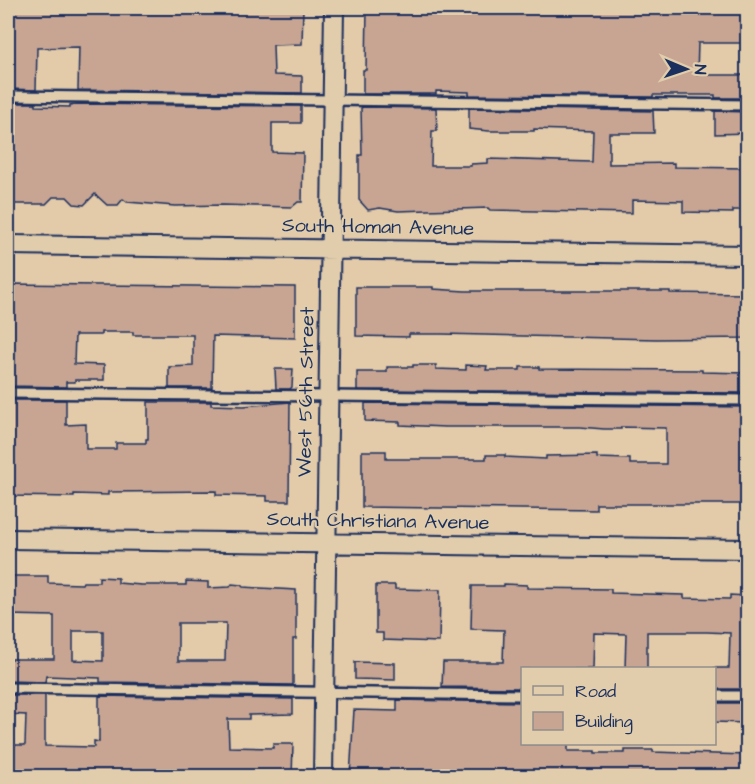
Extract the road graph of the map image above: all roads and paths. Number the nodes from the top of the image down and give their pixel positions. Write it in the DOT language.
graph roads {
  1 [pos="334,8"];
  2 [pos="8,96"];
  3 [pos="333,100"];
  4 [pos="747,105"];
  5 [pos="8,245"];
  6 [pos="331,249"];
  7 [pos="747,255"];
  8 [pos="8,393"];
  9 [pos="329,398"];
  10 [pos="747,400"];
  11 [pos="8,539"];
  12 [pos="326,543"];
  13 [pos="747,549"];
  14 [pos="8,688"];
  15 [pos="324,693"];
  16 [pos="521,694"];
  17 [pos="716,696"];
  18 [pos="747,696"];
  19 [pos="323,777"];
  1 -- 3 [label="street, West 56th Street"];
  2 -- 3 [label="lane"];
  3 -- 4 [label="lane"];
  3 -- 6 [label="street, West 56th Street"];
  5 -- 6 [label="street, South Homan Avenue"];
  6 -- 7 [label="street, South Homan Avenue"];
  6 -- 9 [label="street, West 56th Street"];
  8 -- 9 [label="lane"];
  9 -- 10 [label="lane"];
  9 -- 12 [label="street, West 56th Street"];
  11 -- 12 [label="street, South Christiana Avenue"];
  12 -- 13 [label="street, South Christiana Avenue"];
  12 -- 15 [label="street, West 56th Street"];
  14 -- 15 [label="lane"];
  15 -- 16 [label="lane"];
  15 -- 19 [label="street, West 56th Street"];
  17 -- 18 [label="lane"];
}
